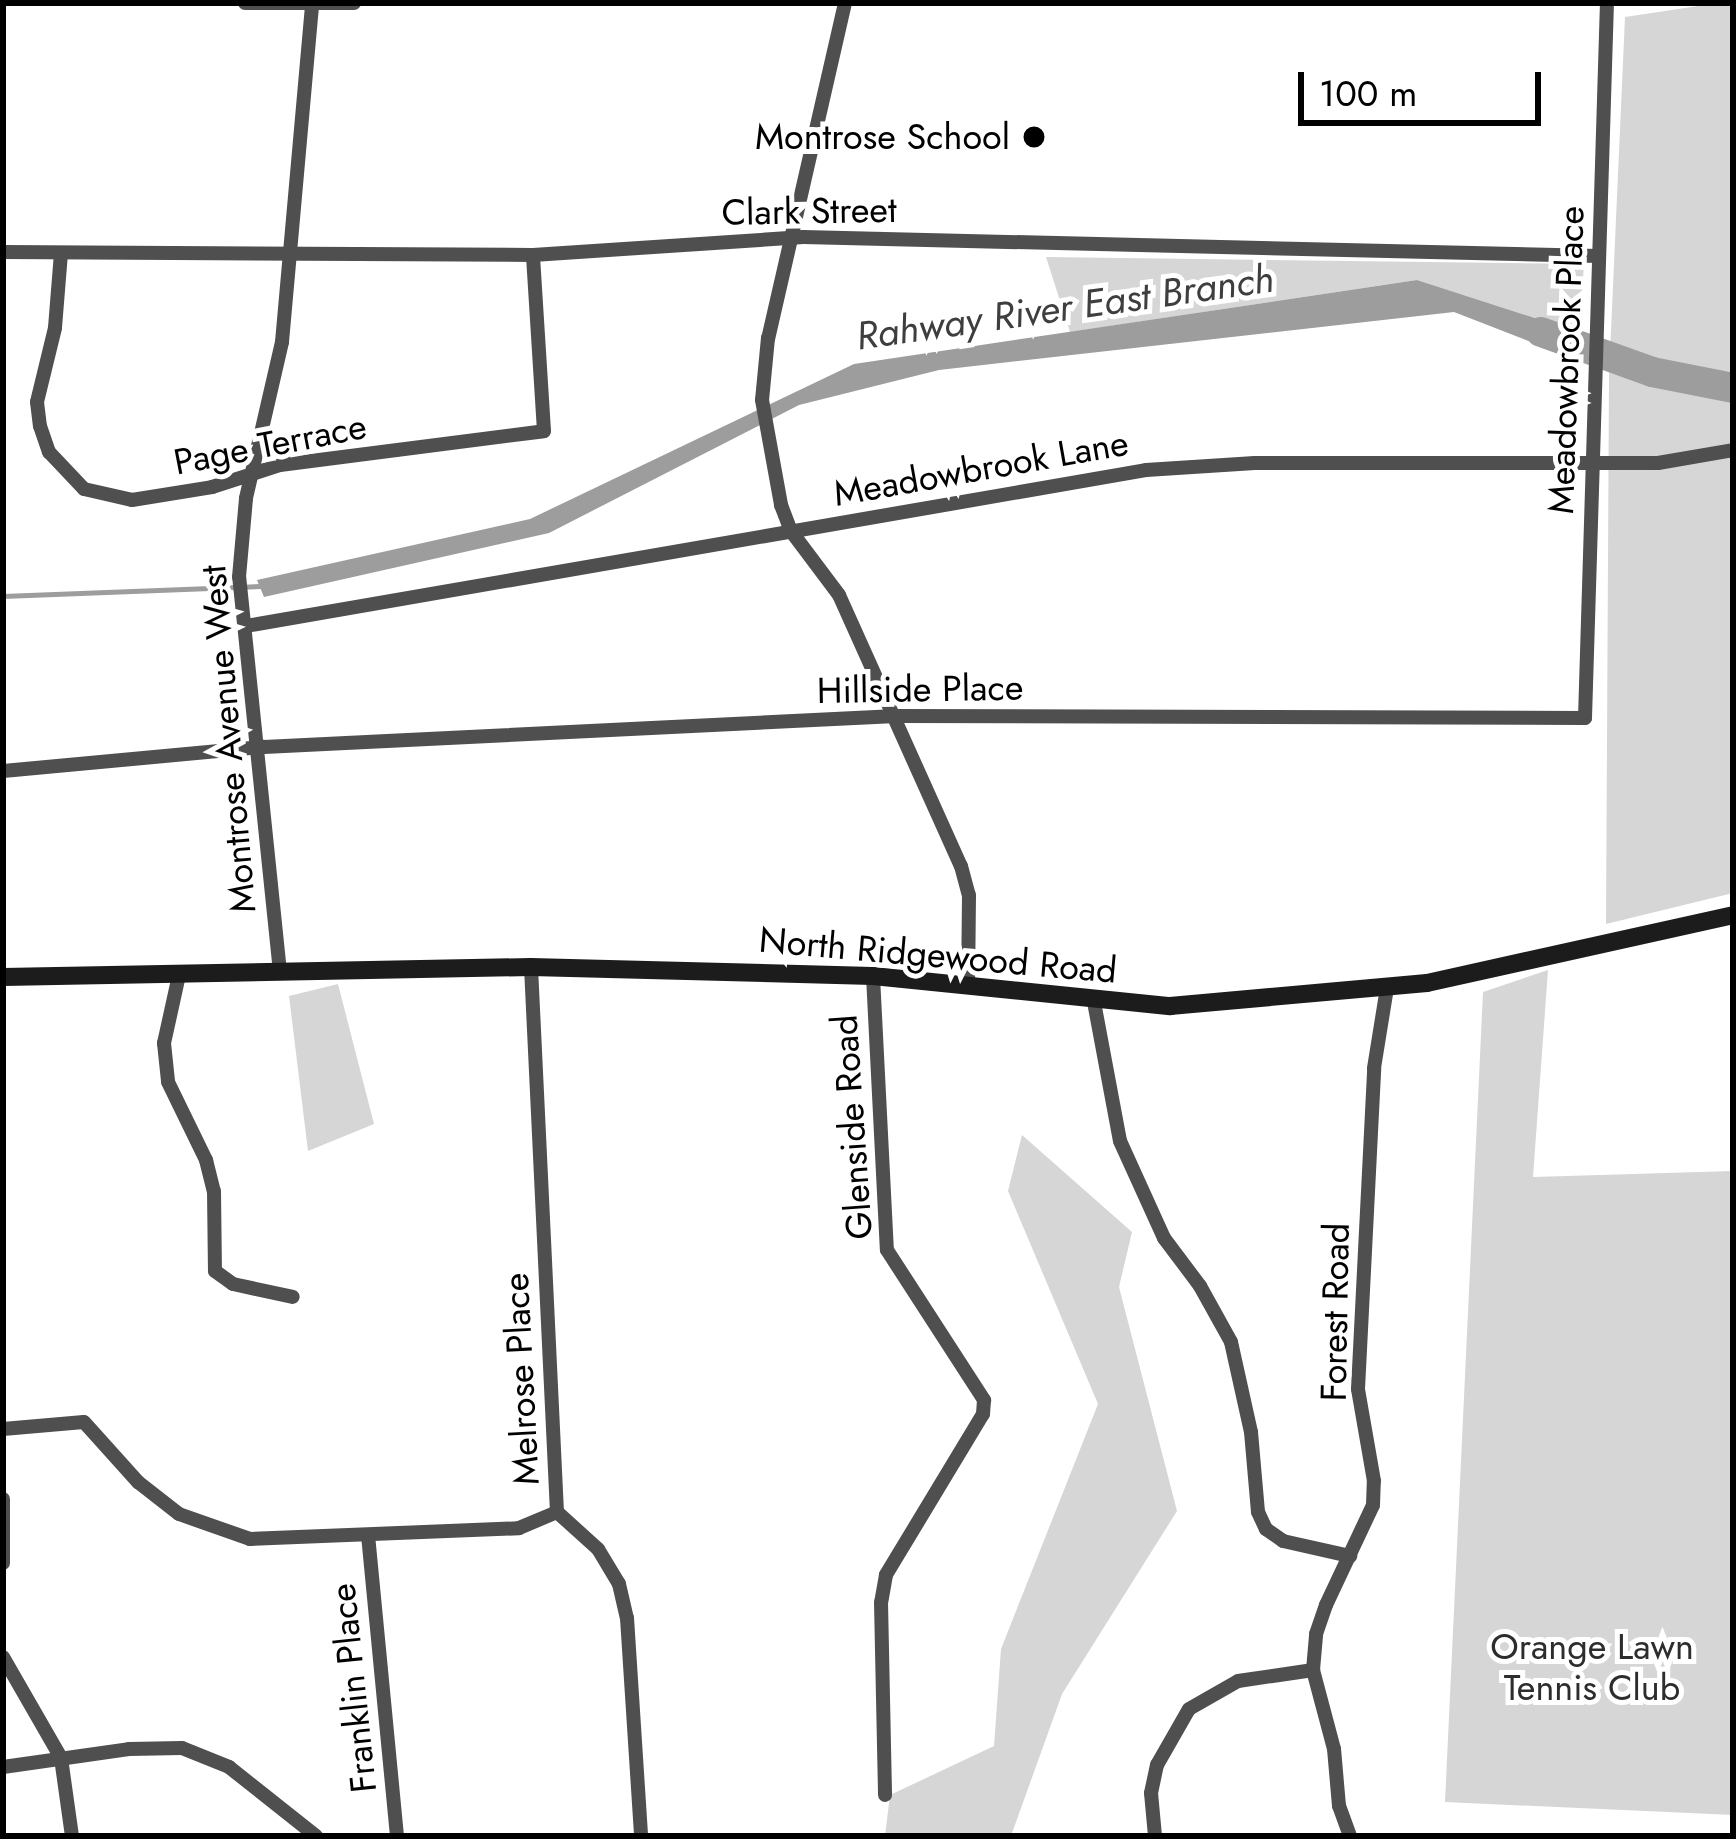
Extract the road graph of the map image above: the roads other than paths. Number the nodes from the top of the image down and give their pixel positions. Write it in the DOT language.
graph roads {
  1 [pos="245,3"];
  2 [pos="354,3"];
  3 [pos="845,3"];
  4 [pos="1607,3"];
  5 [pos="311,4"];
  6 [pos="791,237"];
  7 [pos="3,253"];
  8 [pos="61,254"];
  9 [pos="533,255"];
  10 [pos="1599,256"];
  11 [pos="290,257"];
  12 [pos="1733,450"];
  13 [pos="1594,462"];
  14 [pos="250,472"];
  15 [pos="791,531"];
  16 [pos="246,626"];
  17 [pos="896,716"];
  18 [pos="1585,718"];
  19 [pos="256,748"];
  20 [pos="3,771"];
  21 [pos="1733,915"];
  22 [pos="531,967"];
  23 [pos="280,972"];
  24 [pos="179,975"];
  25 [pos="873,976"];
  26 [pos="3,977"];
  27 [pos="968,986"];
  28 [pos="1387,988"];
  29 [pos="1094,1002"];
  30 [pos="292,1297"];
  31 [pos="3,1429"];
  32 [pos="3,1499"];
  33 [pos="557,1512"];
  34 [pos="368,1535"];
  35 [pos="1350,1556"];
  36 [pos="3,1562"];
  37 [pos="3,1657"];
  38 [pos="1313,1670"];
  39 [pos="61,1759"];
  40 [pos="3,1767"];
  41 [pos="885,1795"];
  42 [pos="71,1836"];
  43 [pos="316,1836"];
  44 [pos="397,1836"];
  45 [pos="641,1836"];
  46 [pos="1155,1836"];
  47 [pos="1350,1836"];
  1 -- 5 [label="street"];
  2 -- 5 [label="street"];
  3 -- 6 [label="street"];
  4 -- 10 [label="street, Meadowbrook Place"];
  5 -- 11 [label="street, Montrose Avenue West"];
  6 -- 9 [label="street, Clark Street"];
  6 -- 10 [label="street, Clark Street"];
  6 -- 15 [label="street"];
  7 -- 8 [label="street, Clark Street"];
  8 -- 11 [label="street, Clark Street"];
  8 -- 14 [label="street, Page Terrace"];
  9 -- 11 [label="street, Clark Street"];
  9 -- 14 [label="street, Page Terrace"];
  10 -- 13 [label="street, Meadowbrook Place"];
  11 -- 14 [label="street, Montrose Avenue West"];
  12 -- 13 [label="street, Meadowbrook Lane"];
  13 -- 15 [label="street, Meadowbrook Lane"];
  13 -- 18 [label="street, Meadowbrook Place"];
  14 -- 16 [label="street, Montrose Avenue West"];
  15 -- 16 [label="street, Meadowbrook Lane"];
  15 -- 17 [label="street"];
  16 -- 19 [label="street, Montrose Avenue West"];
  17 -- 18 [label="street, Hillside Place"];
  17 -- 19 [label="street, Hillside Place"];
  17 -- 27 [label="street"];
  19 -- 20 [label="street, Hillside Place"];
  19 -- 23 [label="street, Montrose Avenue West"];
  21 -- 28 [label="street, North Ridgewood Road"];
  22 -- 23 [label="street, North Ridgewood Road"];
  22 -- 25 [label="street, North Ridgewood Road"];
  22 -- 33 [label="street, Melrose Place"];
  23 -- 24 [label="street, North Ridgewood Road"];
  24 -- 26 [label="street, North Ridgewood Road"];
  24 -- 30 [label="street"];
  25 -- 27 [label="street, North Ridgewood Road"];
  25 -- 41 [label="street, Glenside Road"];
  27 -- 29 [label="street, North Ridgewood Road"];
  28 -- 29 [label="street, North Ridgewood Road"];
  28 -- 35 [label="street, Forest Road"];
  29 -- 35 [label="street"];
  31 -- 34 [label="street"];
  32 -- 36 [label="street"];
  33 -- 34 [label="street"];
  33 -- 45 [label="street, Melrose Place"];
  34 -- 44 [label="street, Franklin Place"];
  35 -- 38 [label="street, Forest Road"];
  37 -- 39 [label="street"];
  38 -- 46 [label="street"];
  38 -- 47 [label="street, Forest Road"];
  39 -- 40 [label="street"];
  39 -- 42 [label="street"];
  39 -- 43 [label="street"];
}
